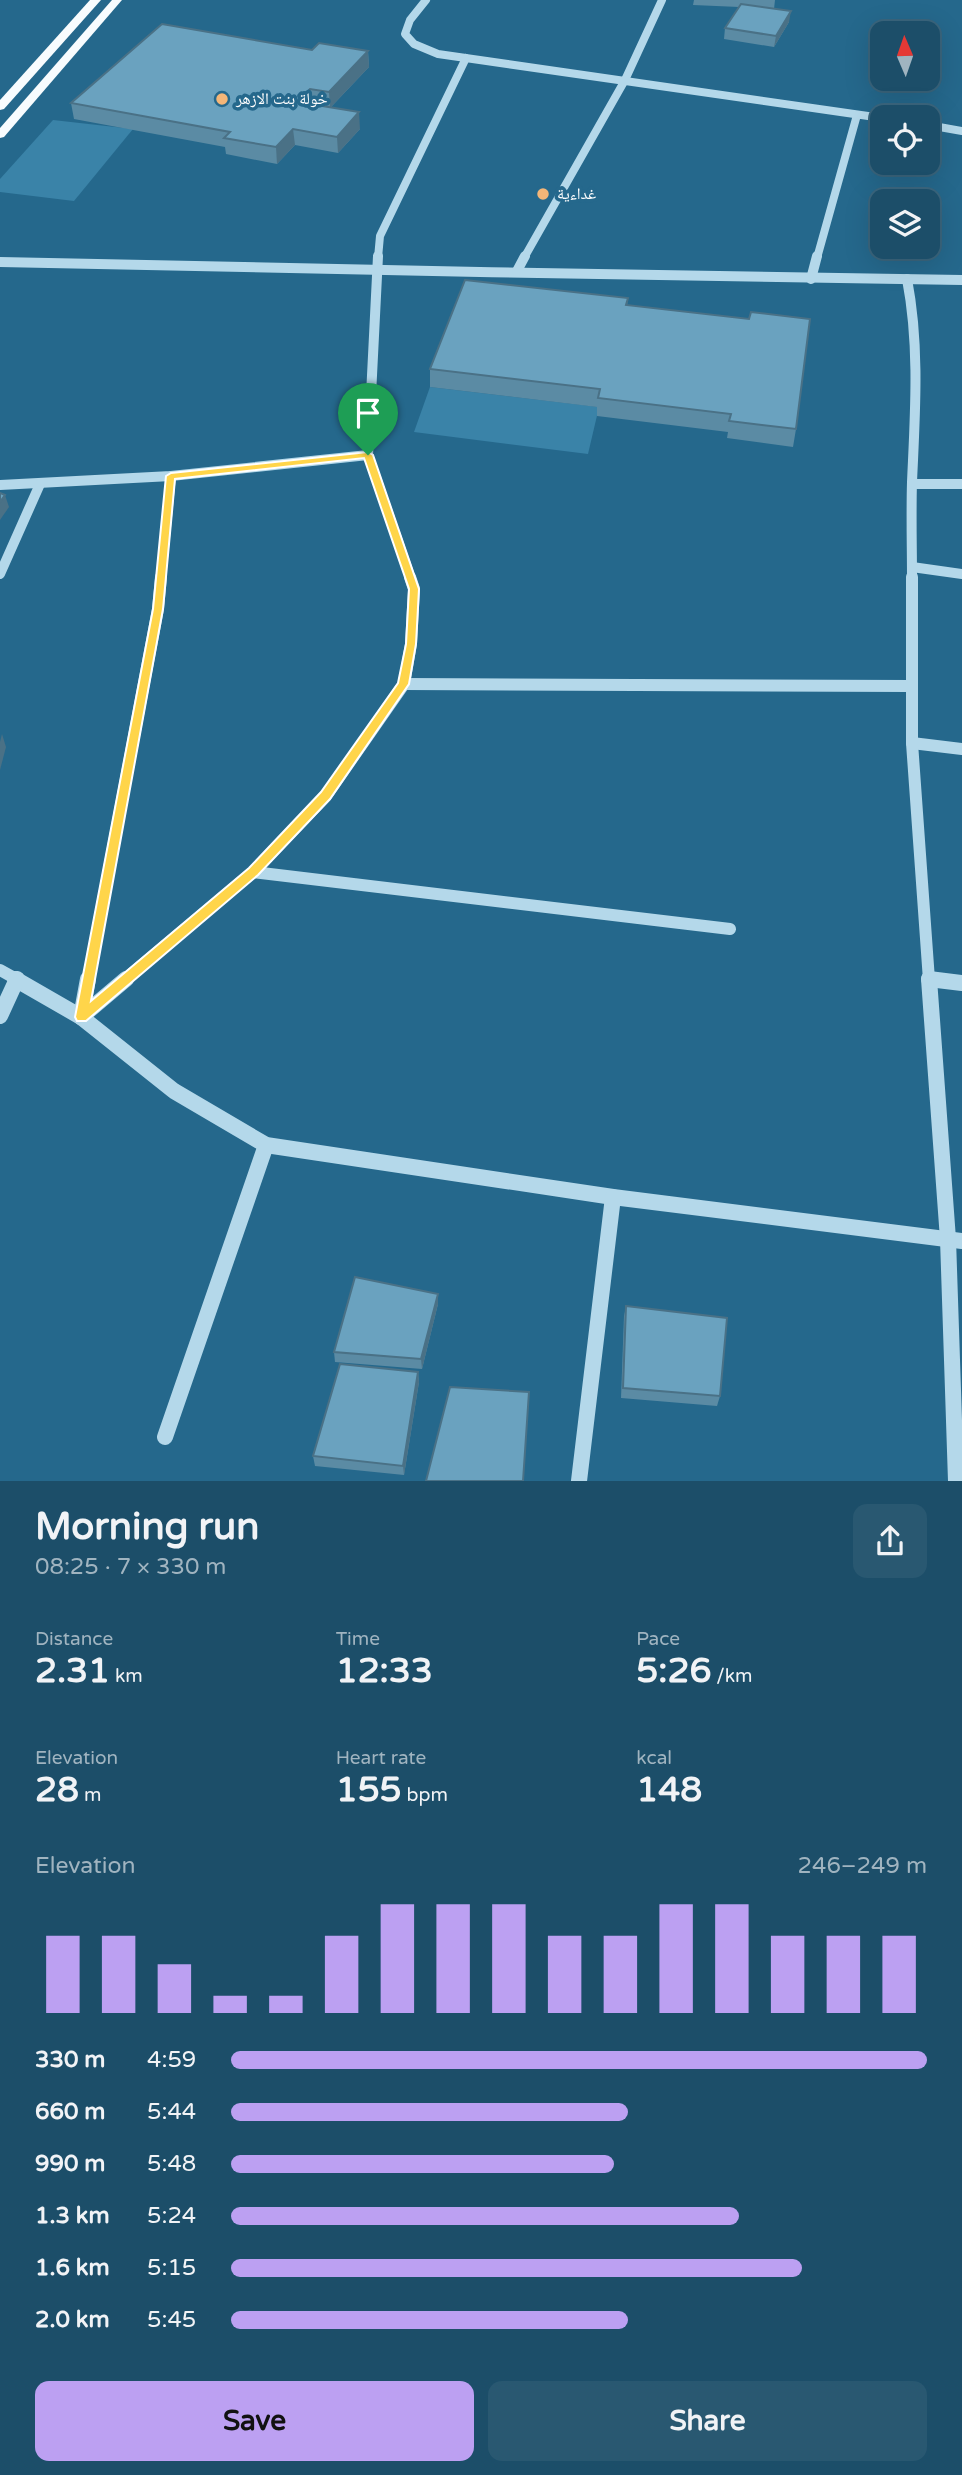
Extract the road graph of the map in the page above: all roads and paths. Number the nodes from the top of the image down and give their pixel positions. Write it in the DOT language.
graph roads {
  1 [pos="96,0"];
  2 [pos="117,0"];
  3 [pos="426,0"];
  4 [pos="662,0"];
  5 [pos="466,58"];
  6 [pos="625,80"];
  7 [pos="0,107"];
  8 [pos="857,115"];
  9 [pos="870,117"];
  10 [pos="940,127"];
  11 [pos="962,131"];
  12 [pos="0,135"];
  13 [pos="0,262"];
  14 [pos="517,271"];
  15 [pos="376,272"];
  16 [pos="811,279"];
  17 [pos="907,279"];
  18 [pos="962,280"];
  19 [pos="368,455"];
  20 [pos="171,476"];
  21 [pos="40,484"];
  22 [pos="912,484"];
  23 [pos="962,484"];
  24 [pos="0,485"];
  25 [pos="912,567"];
  26 [pos="0,574"];
  27 [pos="962,574"];
  28 [pos="404,684"];
  29 [pos="911,687"];
  30 [pos="912,743"];
  31 [pos="962,749"];
  32 [pos="253,872"];
  33 [pos="730,929"];
  34 [pos="0,970"];
  35 [pos="17,979"];
  36 [pos="929,979"];
  37 [pos="962,983"];
  38 [pos="0,1016"];
  39 [pos="81,1017"];
  40 [pos="266,1145"];
  41 [pos="613,1196"];
  42 [pos="955,1240"];
  43 [pos="958,1407"];
  44 [pos="164,1437"];
  45 [pos="579,1481"];
  46 [pos="956,1481"];
  1 -- 7 [label="main road"];
  2 -- 12 [label="main road"];
  3 -- 5 [label="street"];
  4 -- 6 [label="street"];
  5 -- 6 [label="street"];
  5 -- 15 [label="street"];
  6 -- 8 [label="street"];
  6 -- 14 [label="street"];
  8 -- 9 [label="street"];
  8 -- 16 [label="street"];
  10 -- 11 [label="street"];
  13 -- 15 [label="street"];
  14 -- 15 [label="street"];
  14 -- 16 [label="street"];
  15 -- 19 [label="street"];
  16 -- 17 [label="street"];
  17 -- 18 [label="street"];
  17 -- 22 [label="street"];
  19 -- 20 [label="street"];
  19 -- 28 [label="street"];
  20 -- 21 [label="street"];
  20 -- 39 [label="street"];
  21 -- 24 [label="street"];
  21 -- 26 [label="street"];
  22 -- 23 [label="street"];
  22 -- 25 [label="street"];
  25 -- 27 [label="street"];
  25 -- 29 [label="street"];
  28 -- 29 [label="street"];
  28 -- 32 [label="street"];
  29 -- 30 [label="street"];
  30 -- 31 [label="street"];
  30 -- 36 [label="street"];
  32 -- 33 [label="street"];
  32 -- 39 [label="street"];
  34 -- 35 [label="street"];
  35 -- 38 [label="street"];
  35 -- 39 [label="street"];
  36 -- 37 [label="street"];
  36 -- 42 [label="street"];
  39 -- 40 [label="street"];
  40 -- 41 [label="street"];
  40 -- 44 [label="street"];
  41 -- 42 [label="street"];
  41 -- 45 [label="street"];
  42 -- 43 [label="street"];
  43 -- 46 [label="street"];
}
